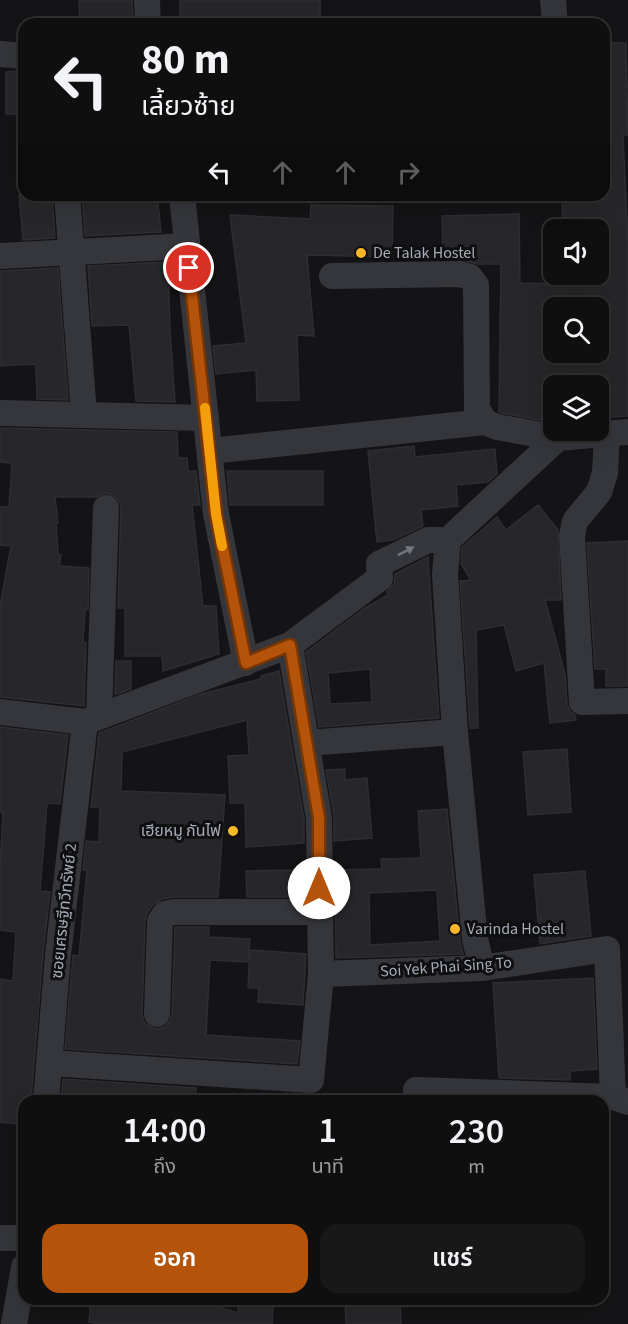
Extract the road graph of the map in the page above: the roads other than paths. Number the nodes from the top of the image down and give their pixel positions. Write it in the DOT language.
graph roads {
  1 [pos="147,0"];
  2 [pos="553,0"];
  3 [pos="148,18"];
  4 [pos="554,18"];
  5 [pos="0,54"];
  6 [pos="18,56"];
  7 [pos="67,201"];
  8 [pos="183,201"];
  9 [pos="187,246"];
  10 [pos="71,252"];
  11 [pos="0,256"];
  12 [pos="332,276"];
  13 [pos="0,413"];
  14 [pos="84,415"];
  15 [pos="206,418"];
  16 [pos="485,422"];
  17 [pos="618,433"];
  18 [pos="543,435"];
  19 [pos="555,441"];
  20 [pos="210,451"];
  21 [pos="106,508"];
  22 [pos="448,540"];
  23 [pos="290,645"];
  24 [pos="246,663"];
  25 [pos="628,701"];
  26 [pos="0,712"];
  27 [pos="92,719"];
  28 [pos="455,732"];
  29 [pos="307,743"];
  30 [pos="319,912"];
  31 [pos="482,968"];
  32 [pos="321,975"];
  33 [pos="157,1014"];
  34 [pos="50,1063"];
  35 [pos="416,1090"];
  36 [pos="47,1095"];
  37 [pos="518,1095"];
  38 [pos="621,1100"];
  39 [pos="0,1238"];
  40 [pos="18,1238"];
  41 [pos="18,1301"];
  42 [pos="14,1324"];
  1 -- 3 [label="street"];
  2 -- 4 [label="street"];
  5 -- 6 [label="street"];
  7 -- 10 [label="street"];
  8 -- 9 [label="street"];
  9 -- 10 [label="street"];
  9 -- 15 [label="street"];
  10 -- 11 [label="street"];
  10 -- 14 [label="street"];
  12 -- 16 [label="street"];
  13 -- 14 [label="street"];
  14 -- 15 [label="street"];
  15 -- 20 [label="street"];
  16 -- 18 [label="street"];
  16 -- 20 [label="street"];
  17 -- 25 [label="street"];
  19 -- 22 [label="street"];
  20 -- 24 [label="street"];
  21 -- 27 [label="street, ซอยเศรษฐีทวีทรัพย์ 2"];
  23 -- 22 [label="street, one-way"];
  22 -- 28 [label="street"];
  23 -- 24 [label="street"];
  23 -- 29 [label="street"];
  24 -- 27 [label="street"];
  26 -- 27 [label="street"];
  27 -- 34 [label="street, ซอยเศรษฐีทวีทรัพย์ 2"];
  28 -- 29 [label="street"];
  28 -- 31 [label="street"];
  29 -- 30 [label="street"];
  30 -- 32 [label="street"];
  30 -- 33 [label="street"];
  31 -- 32 [label="street, Soi Yek Phai Sing To"];
  31 -- 38 [label="street, Soi Yek Phai Sing To"];
  32 -- 34 [label="street"];
  34 -- 36 [label="street, ซอยเศรษฐีทวีทรัพย์ 2"];
  35 -- 37 [label="street"];
  39 -- 40 [label="street"];
  41 -- 42 [label="street"];
}
